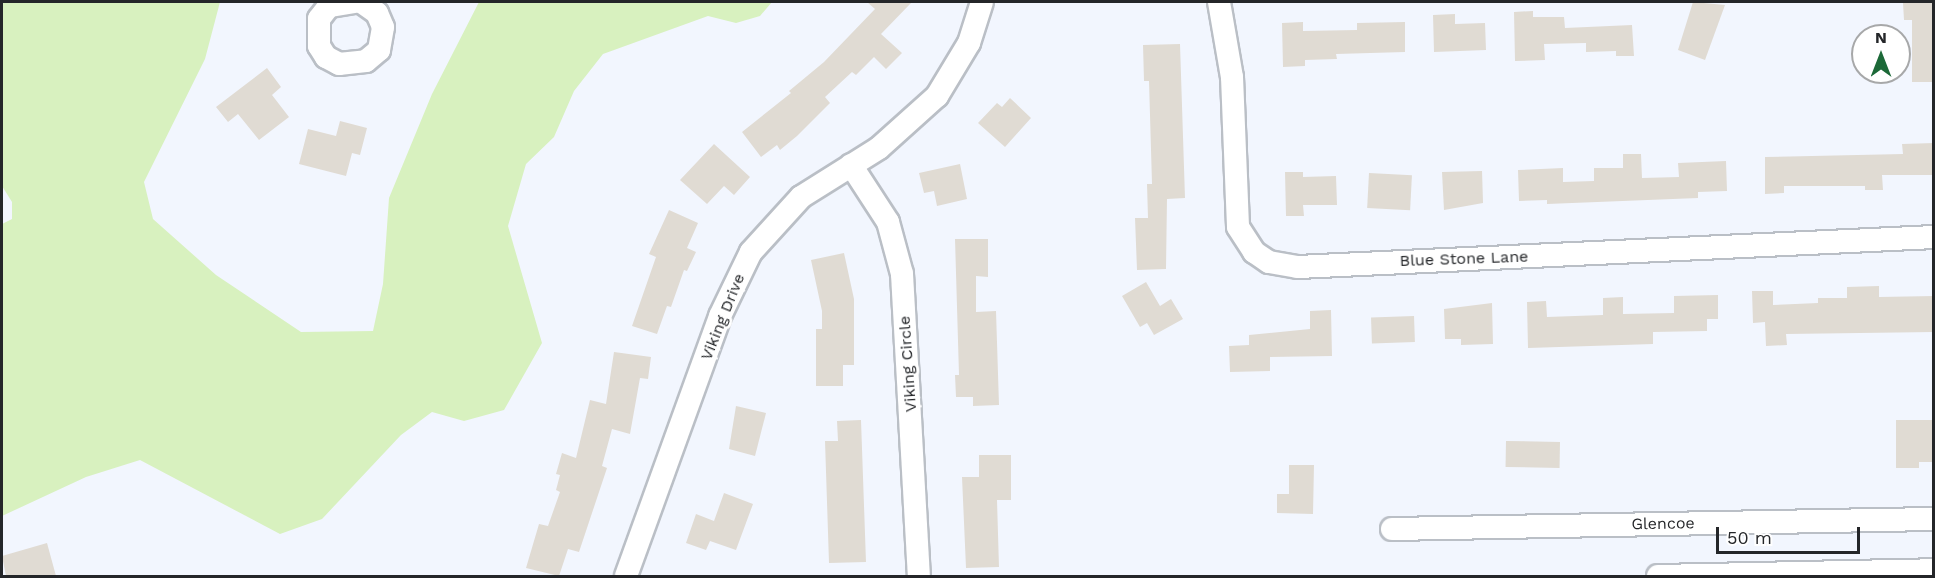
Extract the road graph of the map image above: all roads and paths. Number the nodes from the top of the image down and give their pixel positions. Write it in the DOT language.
graph roads {
  1 [pos="982,2"];
  2 [pos="1219,2"];
  3 [pos="851,165"];
  4 [pos="1934,237"];
  5 [pos="1934,519"];
  6 [pos="1392,530"];
  7 [pos="1934,570"];
  8 [pos="626,576"];
  9 [pos="918,576"];
  10 [pos="1658,576"];
  1 -- 3 [label="street, Viking Drive"];
  2 -- 4 [label="street, Blue Stone Lane"];
  3 -- 8 [label="street, Viking Drive"];
  3 -- 9 [label="street, Viking Circle"];
  5 -- 6 [label="street, Glencoe"];
  7 -- 10 [label="street"];
}
